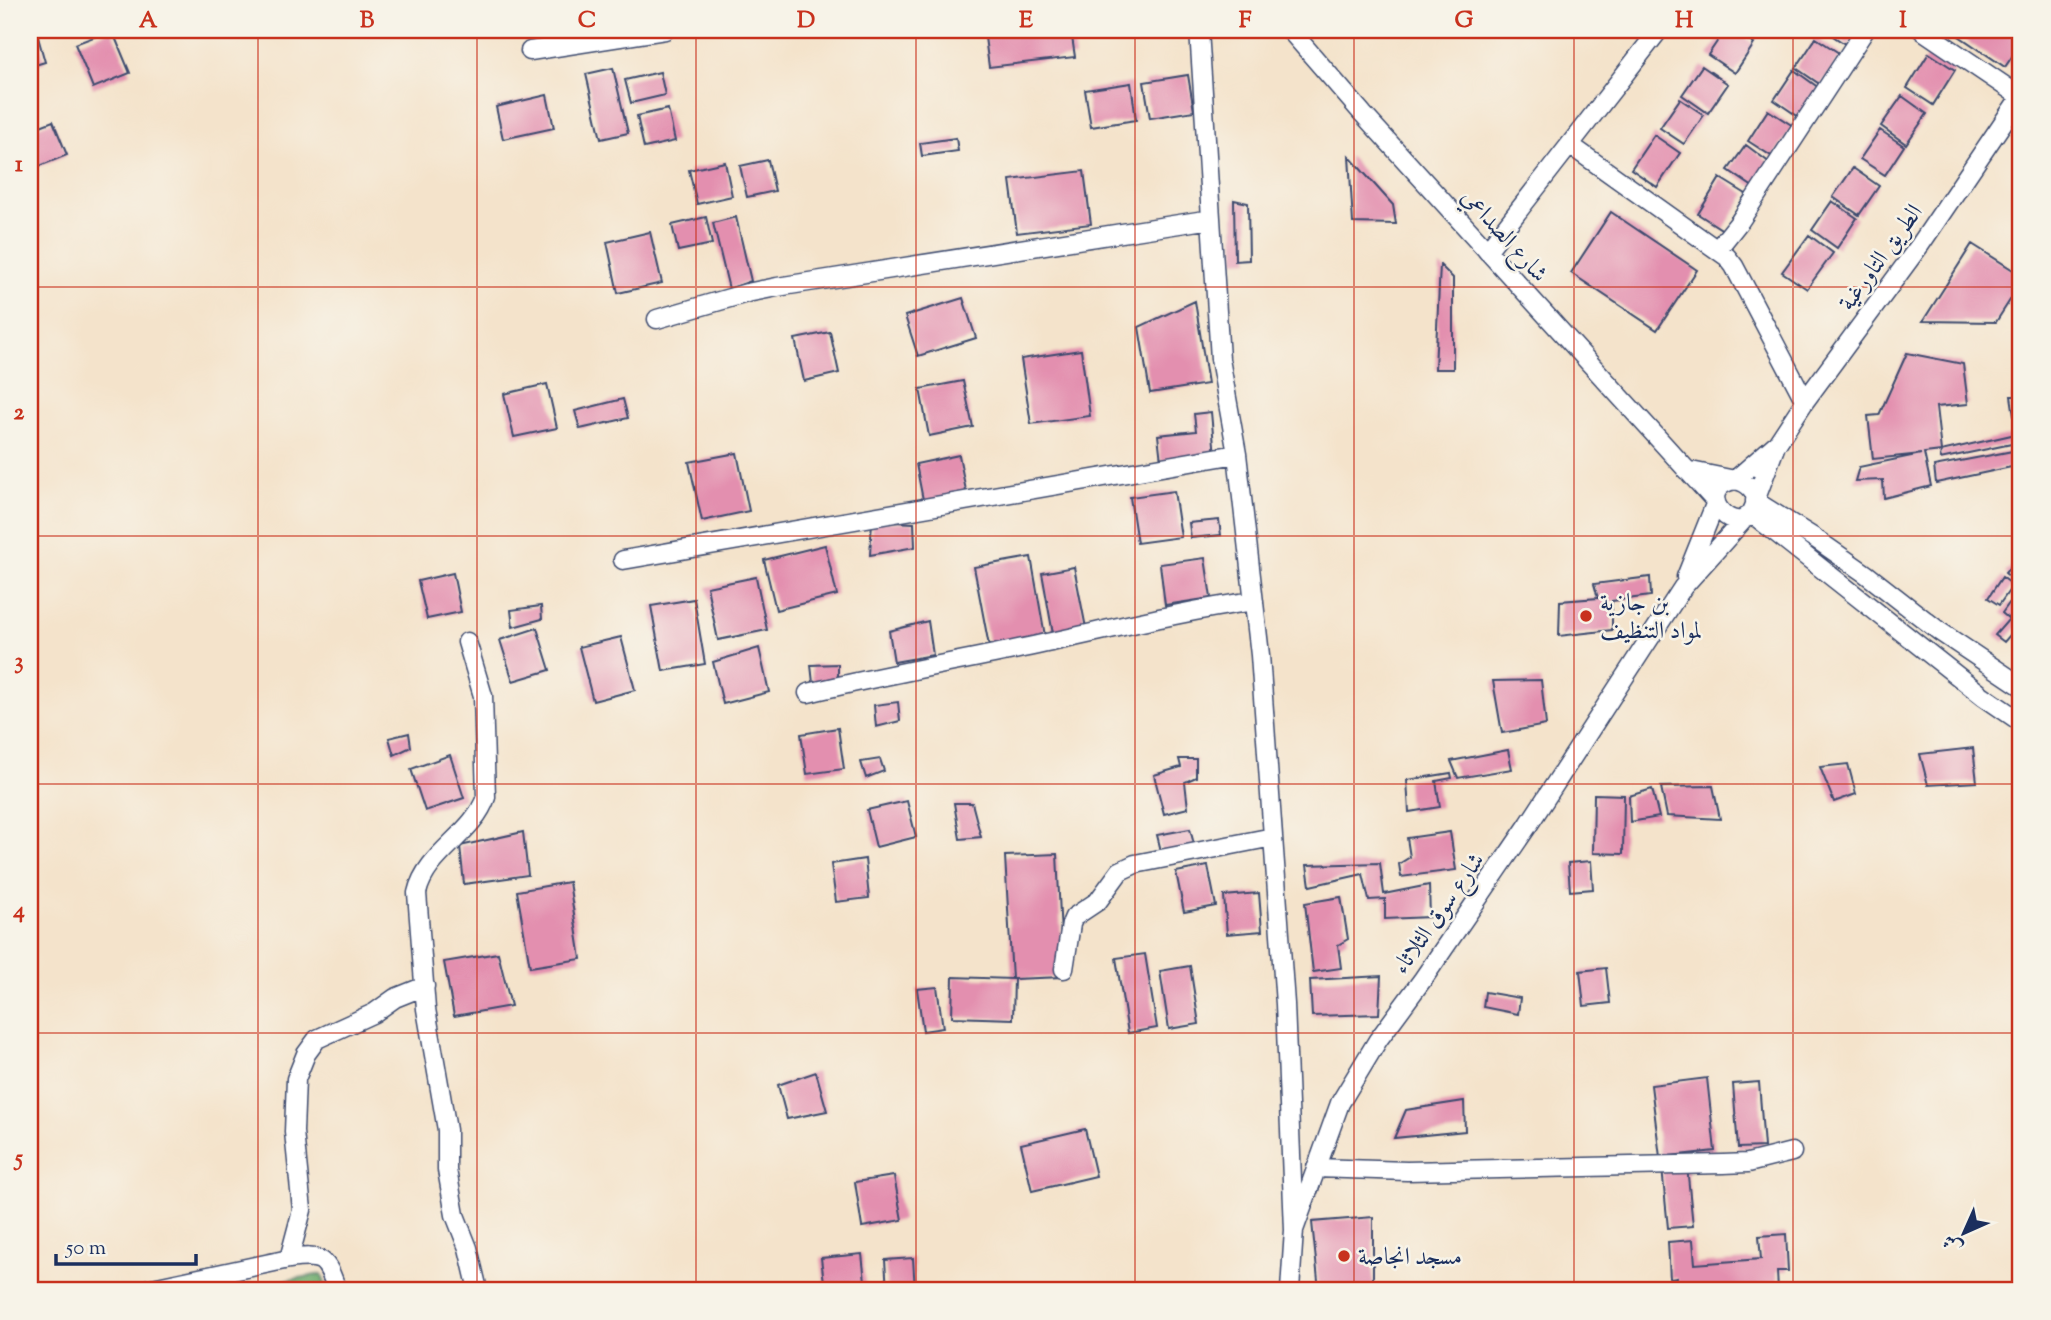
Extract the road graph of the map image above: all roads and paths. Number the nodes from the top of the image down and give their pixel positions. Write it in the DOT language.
graph roads {
  1 [pos="664,30"];
  2 [pos="1199,30"];
  3 [pos="1290,30"];
  4 [pos="1659,30"];
  5 [pos="1866,30"];
  6 [pos="1922,30"];
  7 [pos="530,51"];
  8 [pos="2021,96"];
  9 [pos="1570,145"];
  10 [pos="1211,219"];
  11 [pos="1717,250"];
  12 [pos="1488,251"];
  13 [pos="657,319"];
  14 [pos="1805,401"];
  15 [pos="1776,444"];
  16 [pos="1237,454"];
  17 [pos="1686,470"];
  18 [pos="1735,480"];
  19 [pos="1716,502"];
  20 [pos="1751,510"];
  21 [pos="623,560"];
  22 [pos="1683,587"];
  23 [pos="1254,601"];
  24 [pos="467,642"];
  25 [pos="2021,686"];
  26 [pos="808,693"];
  27 [pos="2021,722"];
  28 [pos="1273,837"];
  29 [pos="1065,969"];
  30 [pos="425,986"];
  31 [pos="1792,1152"];
  32 [pos="1316,1168"];
  33 [pos="1294,1230"];
  34 [pos="289,1259"];
  35 [pos="143,1290"];
  36 [pos="337,1290"];
  37 [pos="478,1290"];
  38 [pos="1290,1290"];
  1 -- 7 [label="street"];
  2 -- 10 [label="street"];
  3 -- 12 [label="street, شارع الصداعي"];
  4 -- 9 [label="street"];
  5 -- 11 [label="street"];
  6 -- 8 [label="street"];
  8 -- 14 [label="street, الطريق التاورغية"];
  9 -- 11 [label="street"];
  9 -- 12 [label="street"];
  10 -- 13 [label="street"];
  10 -- 16 [label="street"];
  11 -- 14 [label="street"];
  12 -- 17 [label="street, شارع الصداعي"];
  14 -- 15 [label="street, الطريق التاورغية"];
  15 -- 18 [label="street"];
  15 -- 20 [label="street"];
  16 -- 21 [label="street"];
  16 -- 23 [label="street"];
  17 -- 18 [label="street"];
  17 -- 19 [label="street, شارع الصداعي"];
  18 -- 19 [label="street"];
  18 -- 20 [label="street"];
  19 -- 20 [label="street"];
  19 -- 22 [label="street"];
  20 -- 22 [label="street"];
  20 -- 25 [label="street"];
  20 -- 27 [label="street"];
  22 -- 32 [label="street, شارع سوق الثلاثاء"];
  23 -- 26 [label="street"];
  23 -- 28 [label="street"];
  24 -- 30 [label="street"];
  28 -- 29 [label="street"];
  28 -- 33 [label="street"];
  30 -- 34 [label="street"];
  30 -- 37 [label="street"];
  31 -- 32 [label="street"];
  32 -- 33 [label="street, شارع سوق الثلاثاء"];
  33 -- 38 [label="street, شارع سوق الثلاثاء"];
  34 -- 35 [label="street"];
  34 -- 36 [label="street"];
}
